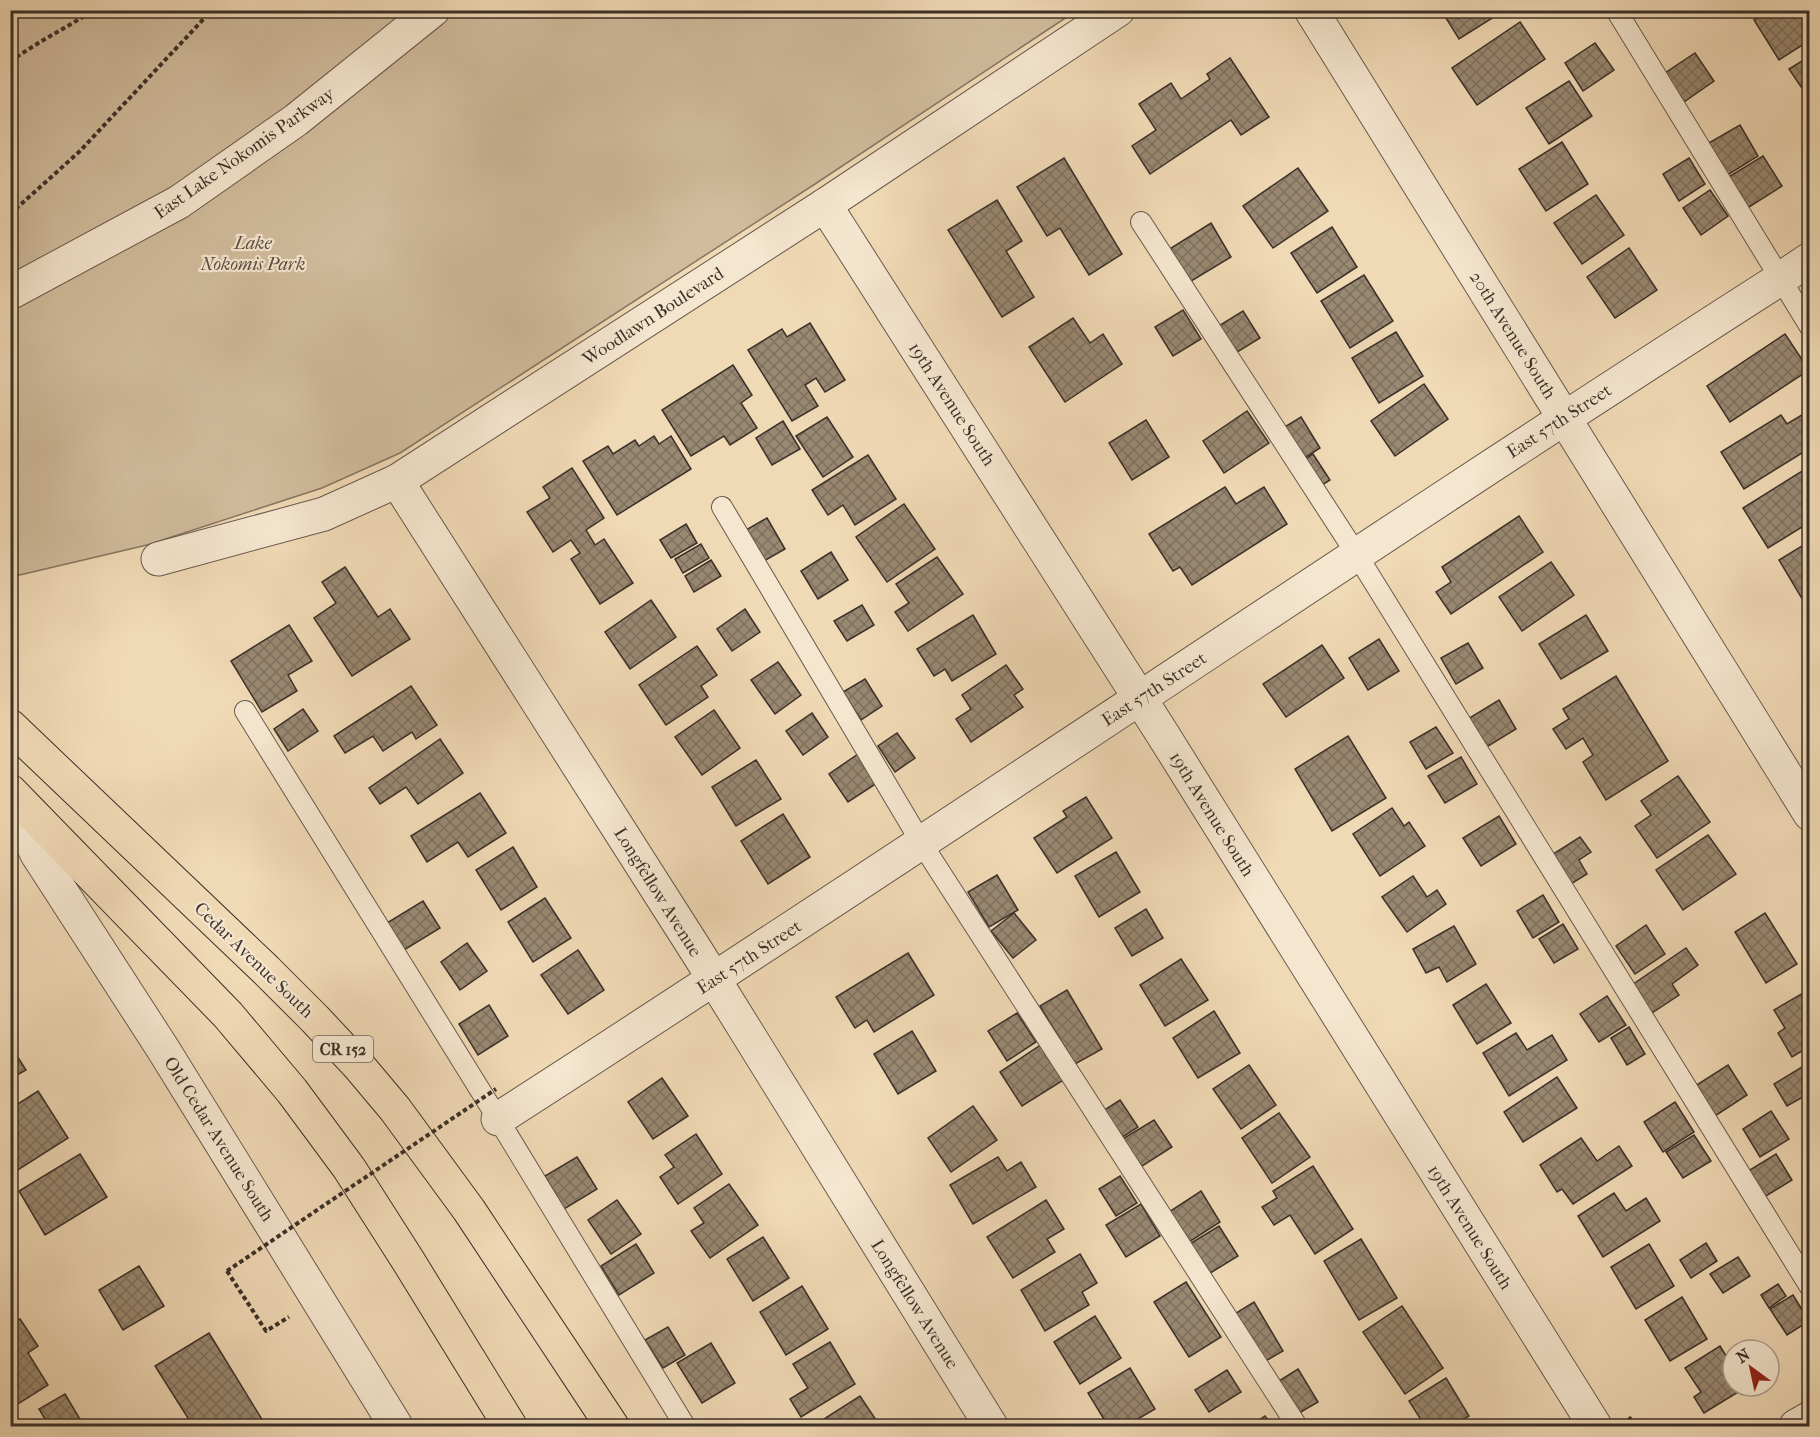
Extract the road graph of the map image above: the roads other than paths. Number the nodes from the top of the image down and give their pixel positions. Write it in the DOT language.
graph roads {
  1 [pos="433,10"];
  2 [pos="1118,10"];
  3 [pos="1311,10"];
  4 [pos="1616,10"];
  5 [pos="825,205"];
  6 [pos="1141,222"];
  7 [pos="1809,259"];
  8 [pos="1780,279"];
  9 [pos="10,293"];
  10 [pos="1809,327"];
  11 [pos="1564,417"];
  12 [pos="397,481"];
  13 [pos="722,507"];
  14 [pos="1357,555"];
  15 [pos="158,560"];
  16 [pos="1140,699"];
  17 [pos="246,711"];
  18 [pos="10,726"];
  19 [pos="10,791"];
  20 [pos="10,798"];
  21 [pos="1809,814"];
  22 [pos="922,844"];
  23 [pos="714,980"];
  24 [pos="497,1104"];
  25 [pos="1809,1287"];
  26 [pos="1809,1418"];
  27 [pos="396,1426"];
  28 [pos="510,1426"];
  29 [pos="612,1426"];
  30 [pos="685,1426"];
  31 [pos="992,1426"];
  32 [pos="1297,1426"];
  33 [pos="1594,1426"];
  34 [pos="1796,1426"];
  1 -- 9 [label="street, East Lake Nokomis Parkway"];
  2 -- 5 [label="street, Woodlawn Boulevard"];
  3 -- 11 [label="street, 20th Avenue South"];
  4 -- 8 [label="lane"];
  5 -- 12 [label="street, Woodlawn Boulevard"];
  5 -- 16 [label="street, 19th Avenue South"];
  6 -- 14 [label="lane"];
  7 -- 8 [label="street, East 57th Street"];
  8 -- 10 [label="lane"];
  8 -- 11 [label="street, East 57th Street"];
  11 -- 14 [label="street, East 57th Street"];
  11 -- 21 [label="street, 20th Avenue South"];
  12 -- 15 [label="street, Woodlawn Boulevard"];
  12 -- 23 [label="street, Longfellow Avenue"];
  13 -- 22 [label="lane"];
  14 -- 16 [label="street, East 57th Street"];
  14 -- 25 [label="lane"];
  16 -- 22 [label="street, East 57th Street"];
  16 -- 33 [label="street, 19th Avenue South"];
  17 -- 24 [label="lane"];
  18 -- 29 [label="highway, Cedar Avenue South / CR 152"];
  19 -- 28 [label="highway"];
  20 -- 27 [label="street, Old Cedar Avenue South"];
  22 -- 23 [label="street, East 57th Street"];
  22 -- 32 [label="lane"];
  23 -- 24 [label="street, East 57th Street"];
  23 -- 31 [label="street, Longfellow Avenue"];
  24 -- 30 [label="lane"];
  26 -- 34 [label="street"];
}
